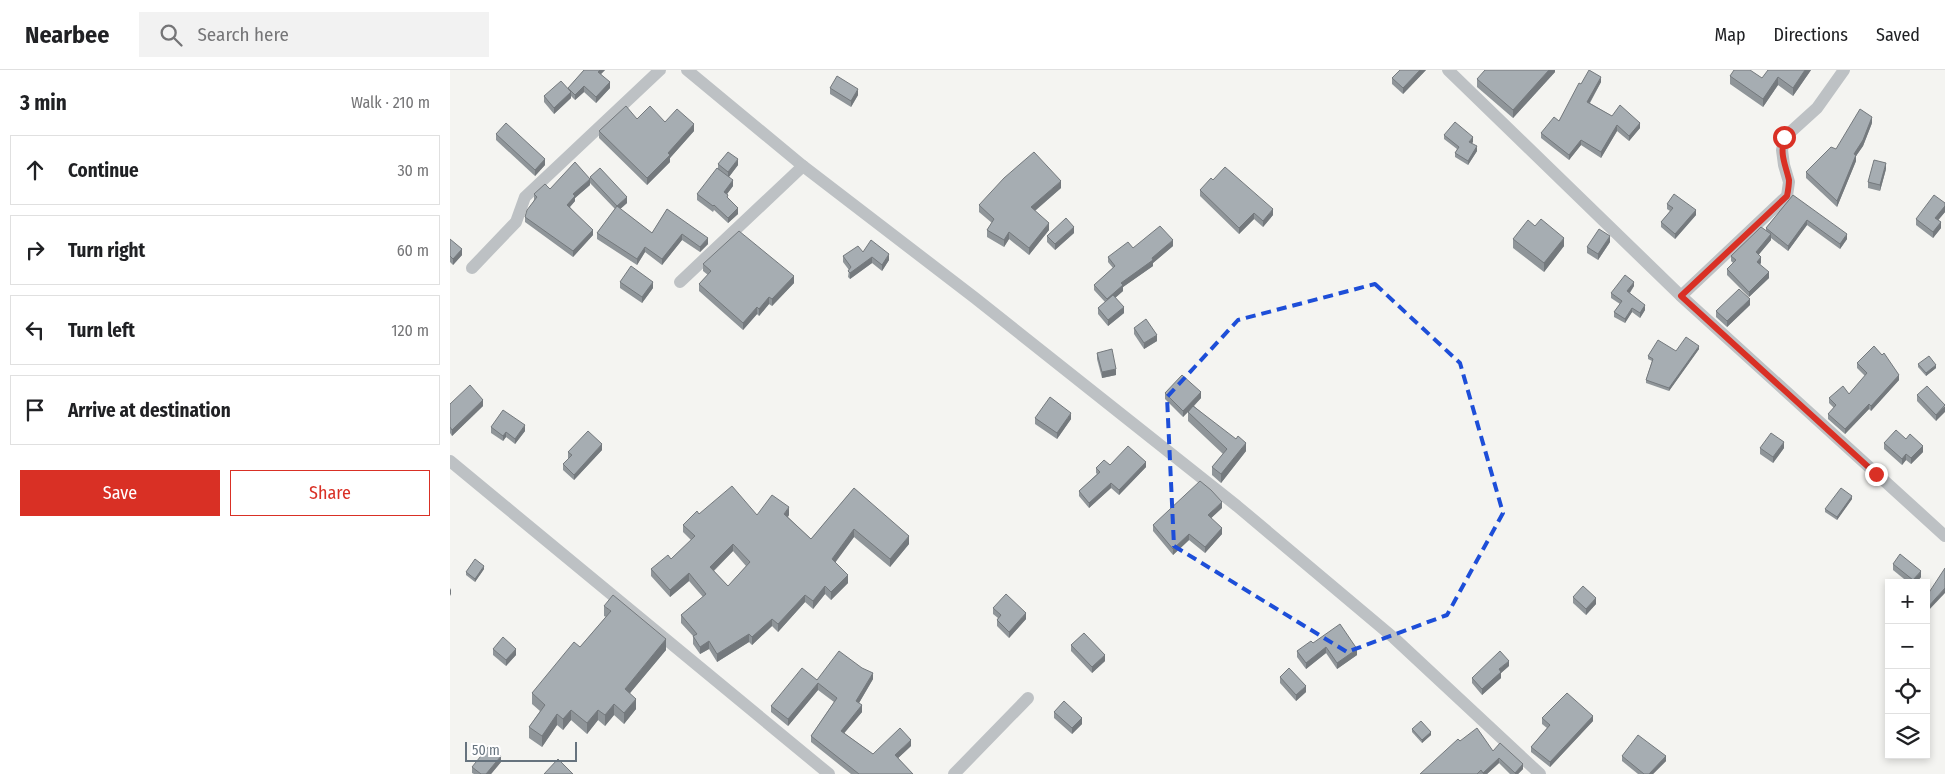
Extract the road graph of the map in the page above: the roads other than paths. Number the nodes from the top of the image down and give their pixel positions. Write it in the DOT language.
graph roads {
  1 [pos="660,70"];
  2 [pos="686,70"];
  3 [pos="1448,70"];
  4 [pos="1844,70"];
  5 [pos="803,166"];
  6 [pos="472,268"];
  7 [pos="680,282"];
  8 [pos="1681,296"];
  9 [pos="450,462"];
  10 [pos="1945,536"];
  11 [pos="1028,698"];
  12 [pos="829,774"];
  13 [pos="954,774"];
  14 [pos="1540,774"];
  1 -- 6 [label="street"];
  2 -- 5 [label="street"];
  3 -- 8 [label="street"];
  4 -- 8 [label="street"];
  5 -- 7 [label="street"];
  5 -- 14 [label="street"];
  8 -- 10 [label="street"];
  9 -- 12 [label="street"];
  11 -- 13 [label="street"];
}
